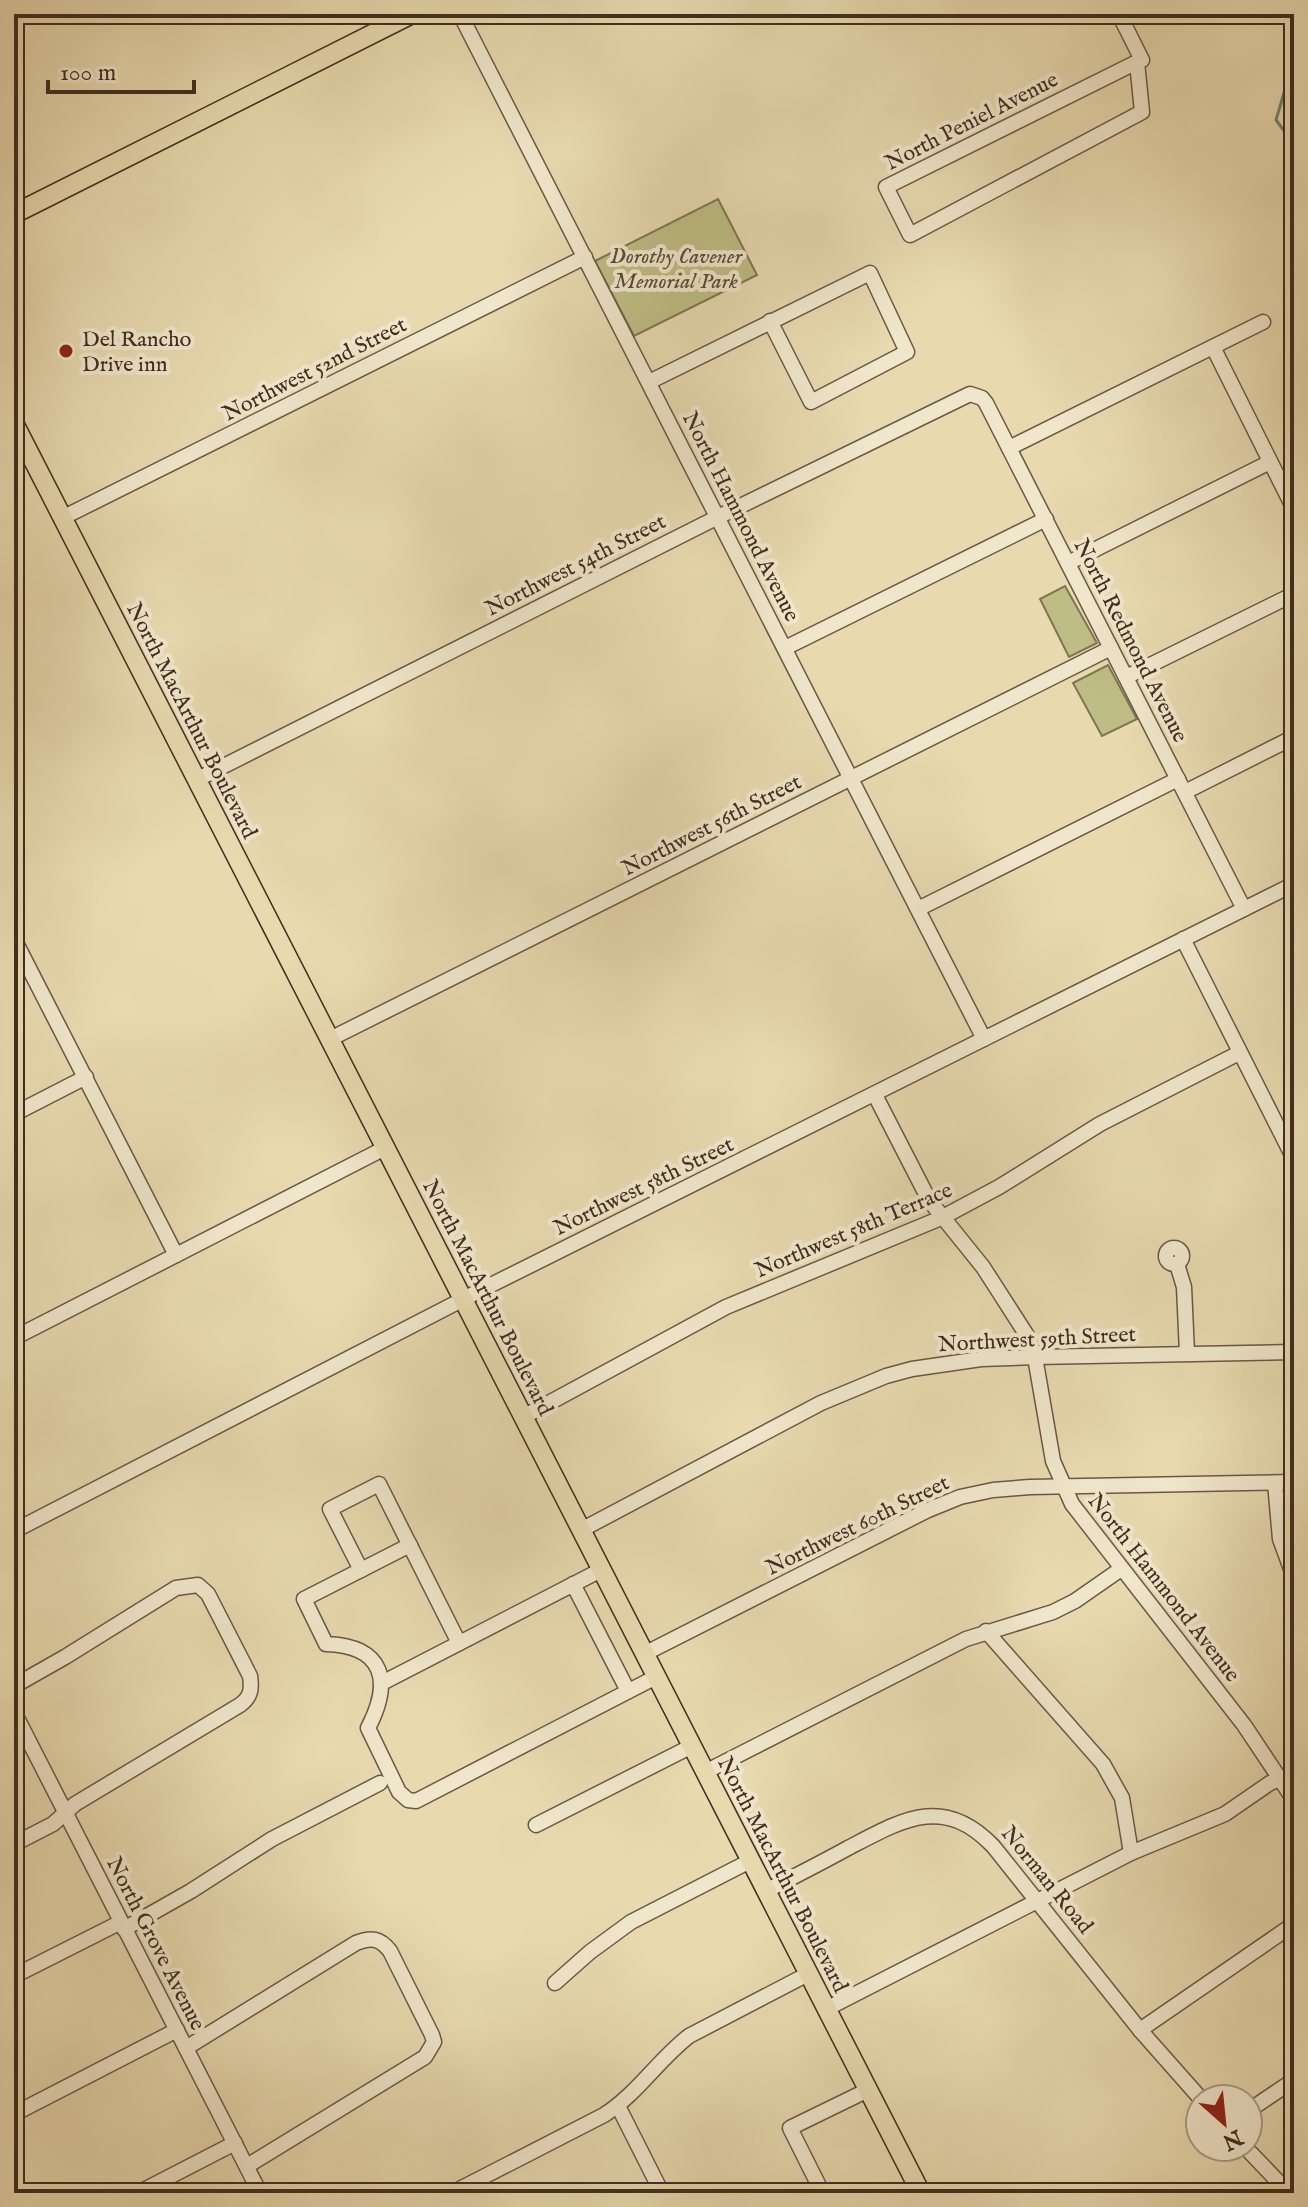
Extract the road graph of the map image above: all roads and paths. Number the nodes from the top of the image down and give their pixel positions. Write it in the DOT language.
graph roads {
  1 [pos="412,14"];
  2 [pos="460,14"];
  3 [pos="1119,14"];
  4 [pos="1137,62"];
  5 [pos="14,214"];
  6 [pos="585,257"];
  7 [pos="770,321"];
  8 [pos="1263,322"];
  9 [pos="1213,347"];
  10 [pos="649,382"];
  11 [pos="976,395"];
  12 [pos="14,423"];
  13 [pos="1009,448"];
  14 [pos="21,454"];
  15 [pos="1270,462"];
  16 [pos="1294,509"];
  17 [pos="718,517"];
  18 [pos="62,518"];
  19 [pos="1046,519"];
  20 [pos="1068,563"];
  21 [pos="1294,594"];
  22 [pos="785,648"];
  23 [pos="1111,648"];
  24 [pos="1126,677"];
  25 [pos="1294,737"];
  26 [pos="851,779"];
  27 [pos="196,780"];
  28 [pos="1181,785"];
  29 [pos="1294,884"];
  30 [pos="918,909"];
  31 [pos="1244,909"];
  32 [pos="14,939"];
  33 [pos="1183,939"];
  34 [pos="330,1039"];
  35 [pos="984,1039"];
  36 [pos="1239,1053"];
  37 [pos="86,1077"];
  38 [pos="875,1095"];
  39 [pos="14,1114"];
  40 [pos="385,1148"];
  41 [pos="1294,1159"];
  42 [pos="941,1218"];
  43 [pos="176,1255"];
  44 [pos="1177,1264"];
  45 [pos="464,1300"];
  46 [pos="14,1338"];
  47 [pos="1294,1352"];
  48 [pos="1187,1353"];
  49 [pos="1035,1357"];
  50 [pos="523,1417"];
  51 [pos="1294,1482"];
  52 [pos="1275,1483"];
  53 [pos="1062,1486"];
  54 [pos="581,1530"];
  55 [pos="14,1531"];
  56 [pos="410,1545"];
  57 [pos="1121,1569"];
  58 [pos="361,1570"];
  59 [pos="601,1570"];
  60 [pos="1294,1577"];
  61 [pos="573,1584"];
  62 [pos="986,1631"];
  63 [pos="459,1643"];
  64 [pos="644,1654"];
  65 [pos="656,1677"];
  66 [pos="382,1683"];
  67 [pos="14,1686"];
  68 [pos="628,1691"];
  69 [pos="14,1712"];
  70 [pos="692,1746"];
  71 [pos="705,1772"];
  72 [pos="1288,1777"];
  73 [pos="380,1783"];
  74 [pos="1294,1800"];
  75 [pos="66,1813"];
  76 [pos="536,1825"];
  77 [pos="14,1844"];
  78 [pos="1131,1853"];
  79 [pos="750,1861"];
  80 [pos="766,1891"];
  81 [pos="1038,1900"];
  82 [pos="1294,1924"];
  83 [pos="123,1925"];
  84 [pos="808,1974"];
  85 [pos="14,1976"];
  86 [pos="555,1983"];
  87 [pos="826,2009"];
  88 [pos="177,2030"];
  89 [pos="1140,2030"];
  90 [pos="186,2048"];
  91 [pos="1294,2080"];
  92 [pos="1187,2083"];
  93 [pos="868,2090"];
  94 [pos="1264,2100"];
  95 [pos="618,2106"];
  96 [pos="14,2114"];
  97 [pos="235,2143"];
  98 [pos="1261,2163"];
  99 [pos="247,2166"];
  100 [pos="1289,2191"];
  101 [pos="138,2193"];
  102 [pos="260,2193"];
  103 [pos="452,2193"];
  104 [pos="662,2193"];
  105 [pos="819,2193"];
  106 [pos="921,2193"];
  1 -- 5 [label="main road"];
  2 -- 6 [label="street, North Hammond Avenue"];
  3 -- 4 [label="street"];
  4 -- 4 [label="street, North Peniel Avenue"];
  6 -- 10 [label="street, North Hammond Avenue"];
  6 -- 18 [label="street, Northwest 52nd Street"];
  7 -- 7 [label="street"];
  7 -- 10 [label="street"];
  8 -- 9 [label="street"];
  9 -- 13 [label="street"];
  9 -- 15 [label="street"];
  10 -- 17 [label="street, North Hammond Avenue"];
  11 -- 13 [label="street, North Redmond Avenue"];
  11 -- 17 [label="street, Northwest 54th Street"];
  12 -- 14 [label="main road, North MacArthur Boulevard"];
  13 -- 19 [label="street, North Redmond Avenue"];
  14 -- 18 [label="main road, North MacArthur Boulevard"];
  15 -- 16 [label="street"];
  15 -- 20 [label="street"];
  17 -- 22 [label="street, North Hammond Avenue"];
  17 -- 27 [label="street, Northwest 54th Street"];
  18 -- 27 [label="main road, North MacArthur Boulevard"];
  19 -- 20 [label="street, North Redmond Avenue"];
  19 -- 22 [label="street"];
  20 -- 23 [label="street, North Redmond Avenue"];
  21 -- 24 [label="street"];
  22 -- 26 [label="street, North Hammond Avenue"];
  23 -- 24 [label="street, North Redmond Avenue"];
  23 -- 26 [label="street, Northwest 56th Street"];
  24 -- 28 [label="street, North Redmond Avenue"];
  25 -- 28 [label="street"];
  26 -- 30 [label="street, North Hammond Avenue"];
  26 -- 34 [label="street, Northwest 56th Street"];
  27 -- 34 [label="main road, North MacArthur Boulevard"];
  28 -- 30 [label="street"];
  28 -- 31 [label="street, North Redmond Avenue"];
  29 -- 31 [label="street, Northwest 58th Street"];
  30 -- 35 [label="street, North Hammond Avenue"];
  31 -- 33 [label="street, Northwest 58th Street"];
  32 -- 37 [label="street"];
  33 -- 35 [label="street, Northwest 58th Street"];
  33 -- 36 [label="street"];
  34 -- 40 [label="main road, North MacArthur Boulevard"];
  35 -- 38 [label="street, Northwest 58th Street"];
  36 -- 41 [label="street"];
  36 -- 42 [label="street, Northwest 58th Terrace"];
  37 -- 39 [label="street"];
  37 -- 43 [label="street"];
  38 -- 42 [label="street, North Hammond Avenue"];
  38 -- 45 [label="street, Northwest 58th Street"];
  40 -- 43 [label="street"];
  40 -- 45 [label="main road, North MacArthur Boulevard"];
  42 -- 49 [label="street, North Hammond Avenue"];
  42 -- 50 [label="street, Northwest 58th Terrace"];
  43 -- 46 [label="street"];
  44 -- 48 [label="street"];
  45 -- 50 [label="main road, North MacArthur Boulevard"];
  45 -- 55 [label="street, Northwest 58th Street"];
  47 -- 48 [label="street, Northwest 59th Street"];
  48 -- 49 [label="street, Northwest 59th Street"];
  49 -- 53 [label="street, North Hammond Avenue"];
  49 -- 54 [label="street, Northwest 59th Street"];
  50 -- 54 [label="main road, North MacArthur Boulevard"];
  51 -- 52 [label="street, Northwest 60th Street"];
  52 -- 53 [label="street, Northwest 60th Street"];
  52 -- 60 [label="street"];
  53 -- 57 [label="street, North Hammond Avenue"];
  53 -- 64 [label="street, Northwest 60th Street"];
  54 -- 59 [label="main road, North MacArthur Boulevard"];
  56 -- 58 [label="street"];
  56 -- 58 [label="street"];
  56 -- 63 [label="street"];
  57 -- 62 [label="street"];
  57 -- 72 [label="street, North Hammond Avenue"];
  58 -- 66 [label="street"];
  59 -- 61 [label="street"];
  59 -- 64 [label="main road, North MacArthur Boulevard"];
  61 -- 63 [label="street"];
  61 -- 68 [label="street"];
  62 -- 71 [label="street"];
  62 -- 78 [label="street"];
  63 -- 66 [label="street"];
  64 -- 65 [label="main road, North MacArthur Boulevard"];
  65 -- 68 [label="street"];
  65 -- 70 [label="main road, North MacArthur Boulevard"];
  66 -- 68 [label="street"];
  67 -- 75 [label="street"];
  69 -- 75 [label="street, North Grove Avenue"];
  70 -- 71 [label="main road, North MacArthur Boulevard"];
  70 -- 76 [label="street"];
  71 -- 79 [label="main road, North MacArthur Boulevard"];
  72 -- 74 [label="street, North Hammond Avenue"];
  72 -- 78 [label="street"];
  73 -- 83 [label="street"];
  75 -- 77 [label="street"];
  75 -- 83 [label="street, North Grove Avenue"];
  78 -- 81 [label="street"];
  79 -- 80 [label="main road, North MacArthur Boulevard"];
  79 -- 86 [label="street"];
  80 -- 81 [label="street, Norman Road"];
  80 -- 84 [label="main road, North MacArthur Boulevard"];
  81 -- 87 [label="street"];
  81 -- 89 [label="street, Norman Road"];
  82 -- 89 [label="street"];
  83 -- 85 [label="street"];
  83 -- 88 [label="street, North Grove Avenue"];
  84 -- 87 [label="main road, North MacArthur Boulevard"];
  84 -- 95 [label="street"];
  87 -- 93 [label="main road, North MacArthur Boulevard"];
  88 -- 90 [label="street, North Grove Avenue"];
  88 -- 96 [label="street"];
  89 -- 92 [label="street, Norman Road"];
  90 -- 97 [label="street, North Grove Avenue"];
  90 -- 99 [label="street"];
  91 -- 94 [label="street"];
  93 -- 105 [label="street"];
  93 -- 106 [label="main road, North MacArthur Boulevard"];
  95 -- 103 [label="street"];
  95 -- 104 [label="street"];
  97 -- 99 [label="street, North Grove Avenue"];
  97 -- 101 [label="street"];
  98 -- 100 [label="street"];
  99 -- 102 [label="street, North Grove Avenue"];
}
